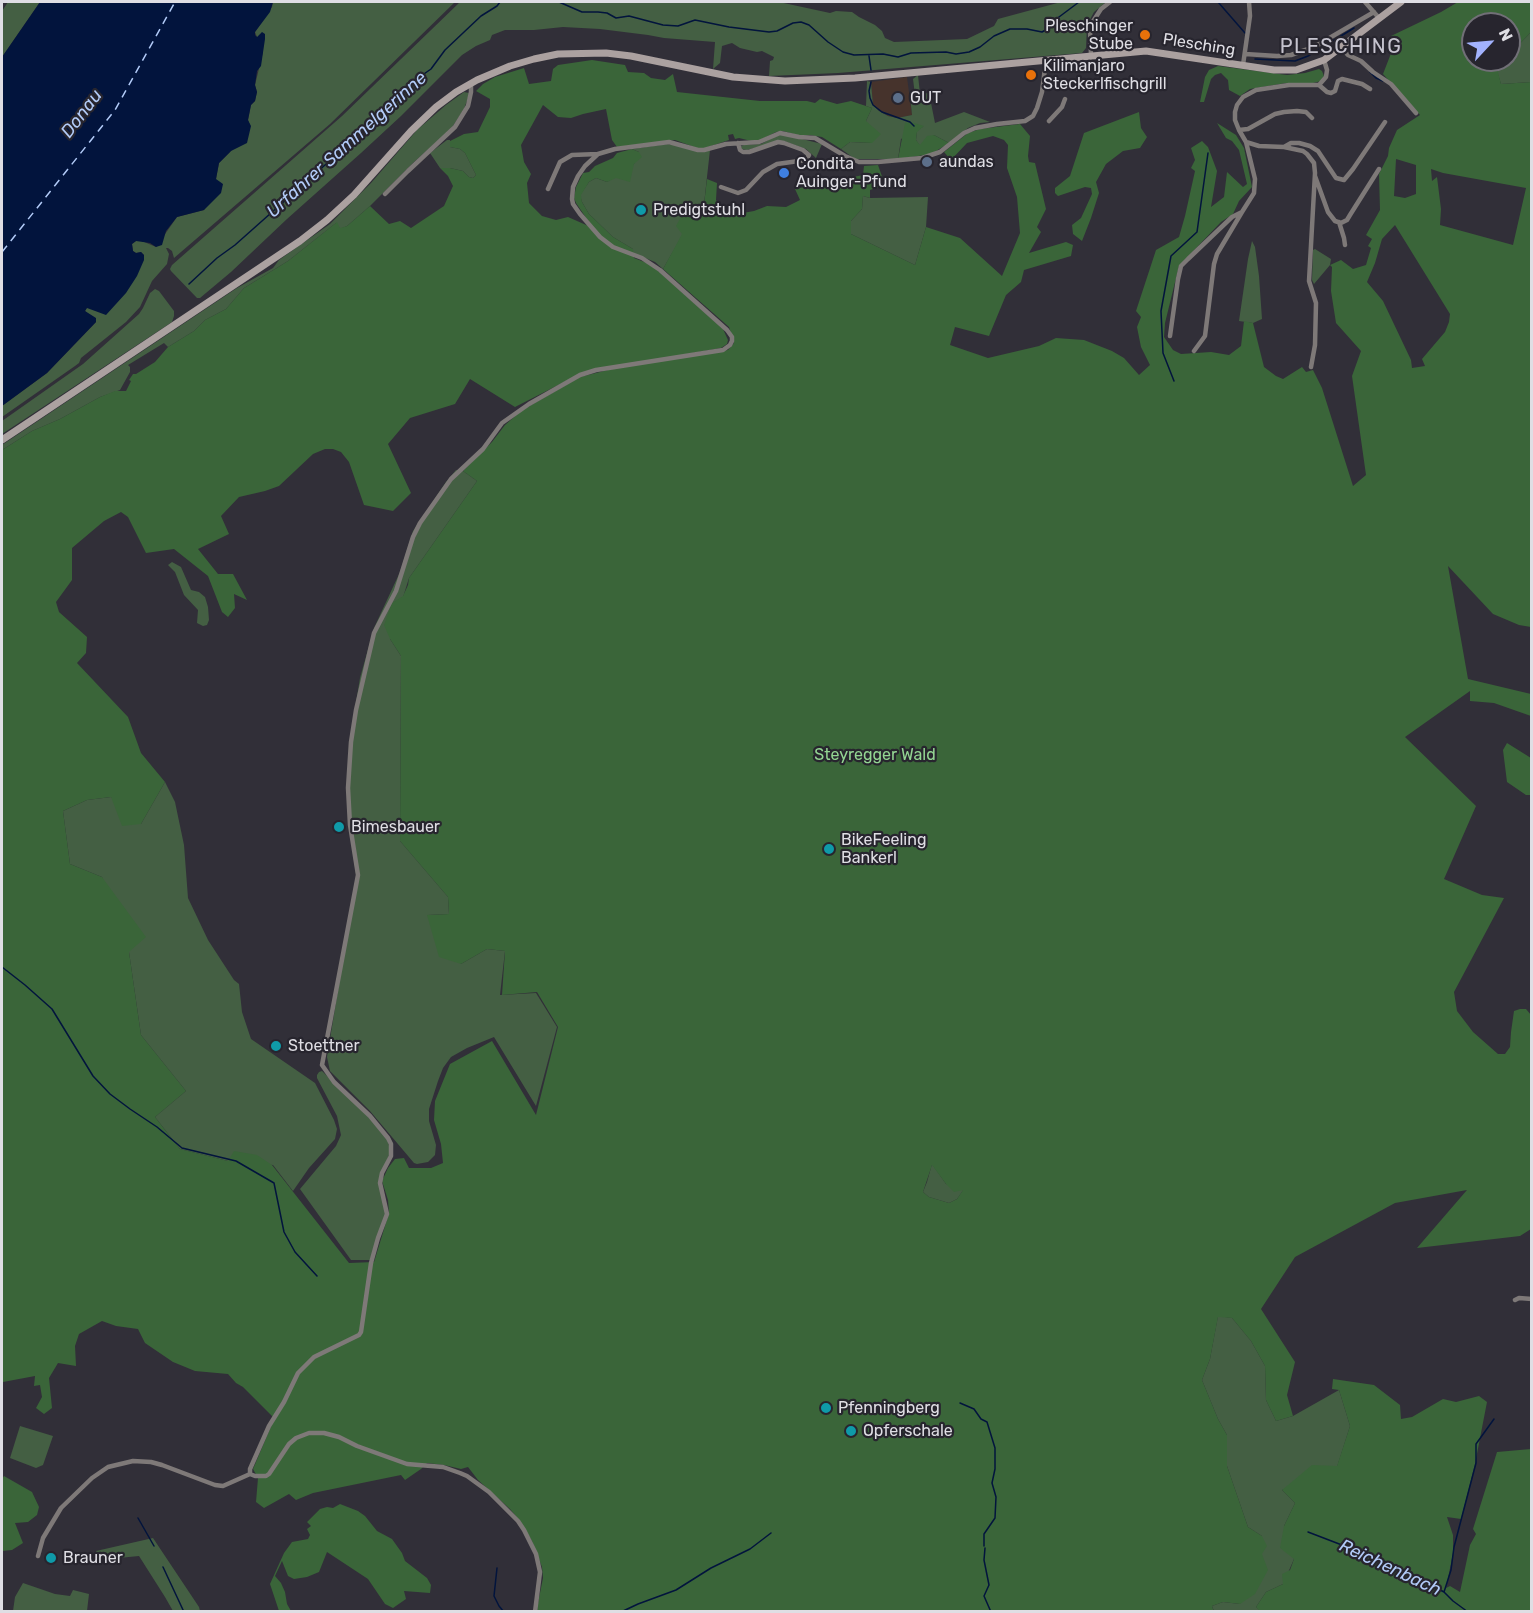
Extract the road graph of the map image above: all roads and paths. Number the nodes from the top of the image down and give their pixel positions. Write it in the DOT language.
graph roads {
  1 [pos="1110,2"];
  2 [pos="1249,2"];
  3 [pos="1365,2"];
  4 [pos="1401,2"];
  5 [pos="1377,15"];
  6 [pos="1341,47"];
  7 [pos="1245,54"];
  8 [pos="1091,55"];
  9 [pos="1046,60"];
  10 [pos="1324,60"];
  11 [pos="1243,65"];
  12 [pos="471,83"];
  13 [pos="1319,85"];
  14 [pos="1370,89"];
  15 [pos="1065,99"];
  16 [pos="1416,113"];
  17 [pos="1312,118"];
  18 [pos="1049,121"];
  19 [pos="1384,122"];
  20 [pos="1239,130"];
  21 [pos="1246,142"];
  22 [pos="738,143"];
  23 [pos="1284,147"];
  24 [pos="598,154"];
  25 [pos="1379,169"];
  26 [pos="1315,173"];
  27 [pos="721,187"];
  28 [pos="548,189"];
  29 [pos="385,194"];
  30 [pos="1242,212"];
  31 [pos="1339,222"];
  32 [pos="1345,245"];
  33 [pos="1170,336"];
  34 [pos="1194,351"];
  35 [pos="1311,367"];
  36 [pos="2,440"];
  37 [pos="1532,1299"];
  38 [pos="1515,1300"];
  39 [pos="250,1474"];
  40 [pos="38,1556"];
  41 [pos="535,1611"];
  1 -- 8 [label="street"];
  2 -- 7 [label="street"];
  3 -- 5 [label="street"];
  4 -- 5 [label="main road, Plesching"];
  5 -- 6 [label="main road, Plesching"];
  5 -- 7 [label="street"];
  6 -- 10 [label="main road, Plesching"];
  6 -- 16 [label="street"];
  7 -- 11 [label="street"];
  8 -- 9 [label="main road, Plesching"];
  8 -- 11 [label="main road, Plesching"];
  9 -- 12 [label="main road, Plesching"];
  9 -- 22 [label="street"];
  10 -- 11 [label="main road, Plesching"];
  10 -- 13 [label="street"];
  12 -- 29 [label="street"];
  12 -- 36 [label="main road, Plesching"];
  13 -- 14 [label="street"];
  13 -- 20 [label="street"];
  15 -- 18 [label="street"];
  17 -- 20 [label="street"];
  19 -- 23 [label="street"];
  20 -- 21 [label="street"];
  21 -- 23 [label="street"];
  21 -- 30 [label="street"];
  22 -- 24 [label="street"];
  22 -- 27 [label="street"];
  23 -- 26 [label="street"];
  24 -- 28 [label="street"];
  24 -- 39 [label="street"];
  25 -- 31 [label="street"];
  26 -- 31 [label="street"];
  26 -- 35 [label="street"];
  30 -- 33 [label="street"];
  30 -- 34 [label="street"];
  31 -- 32 [label="street"];
  37 -- 38 [label="street"];
  39 -- 40 [label="street"];
  39 -- 41 [label="street"];
}
